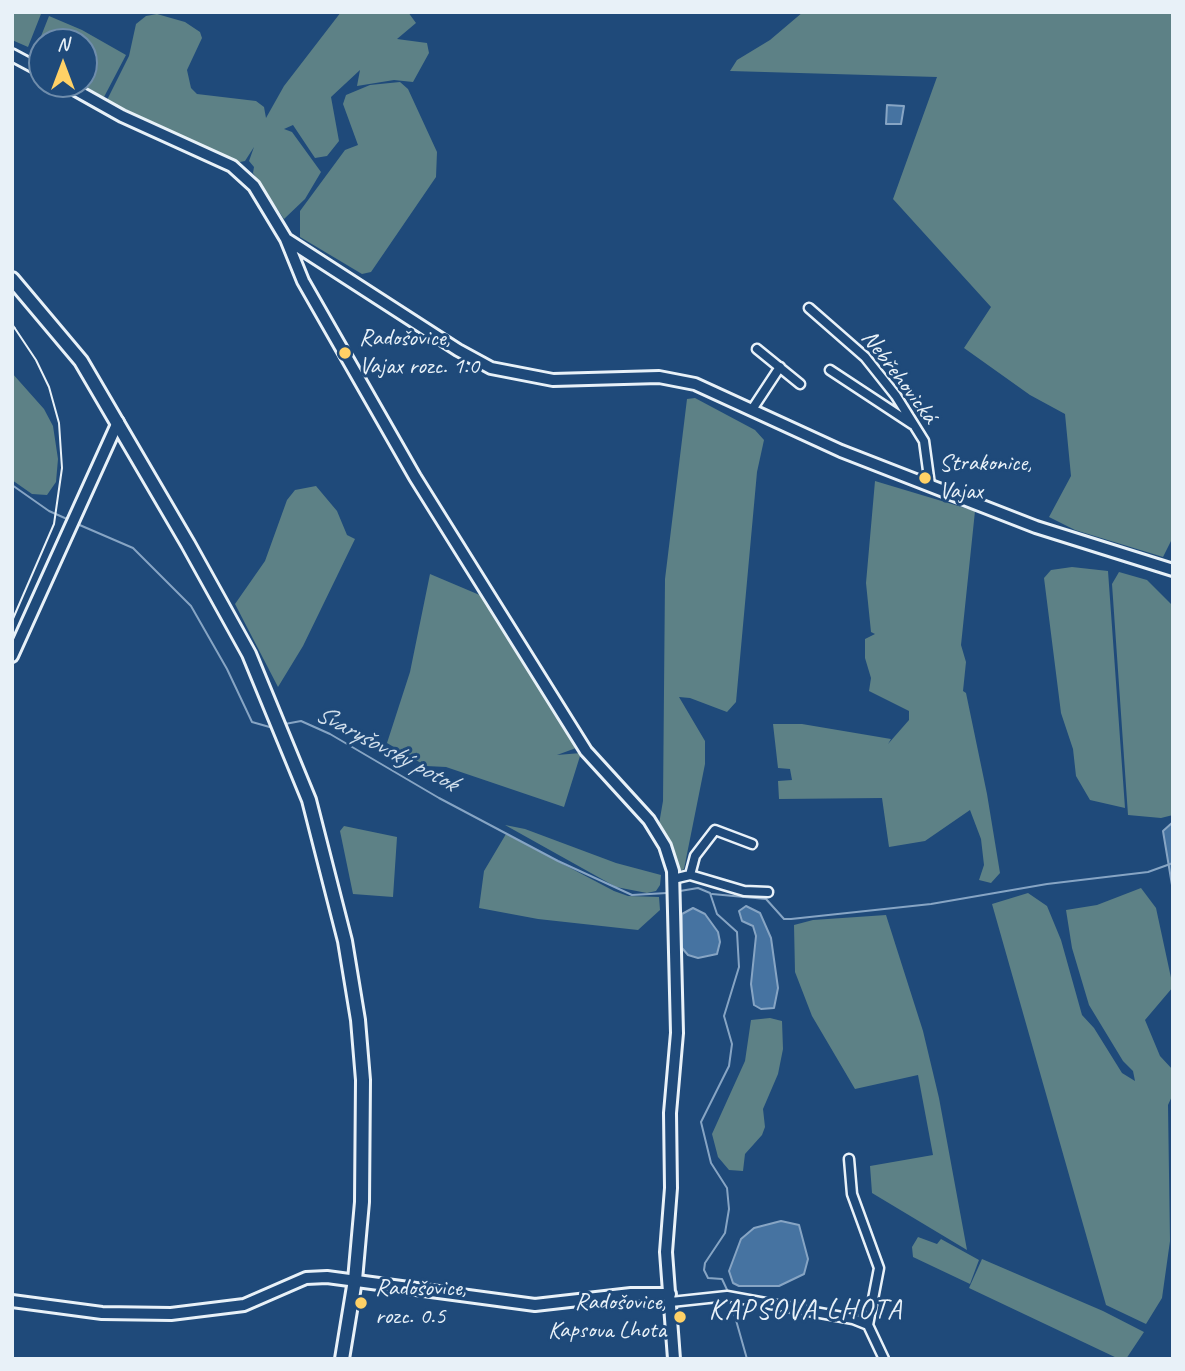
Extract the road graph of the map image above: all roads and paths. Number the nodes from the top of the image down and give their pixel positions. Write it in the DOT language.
graph roads {
  1 [pos="12,55"];
  2 [pos="28,64"];
  3 [pos="90,98"];
  4 [pos="286,239"];
  5 [pos="12,279"];
  6 [pos="809,308"];
  7 [pos="757,349"];
  8 [pos="780,367"];
  9 [pos="830,370"];
  10 [pos="800,384"];
  11 [pos="753,408"];
  12 [pos="118,422"];
  13 [pos="915,425"];
  14 [pos="930,485"];
  15 [pos="1173,570"];
  16 [pos="12,656"];
  17 [pos="752,844"];
  18 [pos="690,875"];
  19 [pos="673,879"];
  20 [pos="768,892"];
  21 [pos="849,1159"];
  22 [pos="355,1280"];
  23 [pos="670,1298"];
  24 [pos="12,1301"];
  25 [pos="868,1325"];
  26 [pos="342,1359"];
  27 [pos="674,1359"];
  28 [pos="884,1359"];
  1 -- 2 [label="street"];
  3 -- 4 [label="street"];
  4 -- 11 [label="street"];
  4 -- 19 [label="street"];
  5 -- 12 [label="main road"];
  6 -- 13 [label="street, Nebřehovická"];
  7 -- 8 [label="street"];
  8 -- 10 [label="street"];
  8 -- 11 [label="street"];
  9 -- 13 [label="street"];
  11 -- 14 [label="street"];
  12 -- 16 [label="street"];
  12 -- 22 [label="main road"];
  13 -- 14 [label="street, Nebřehovická"];
  14 -- 15 [label="street"];
  17 -- 18 [label="street"];
  18 -- 19 [label="street"];
  18 -- 20 [label="street"];
  19 -- 23 [label="street"];
  21 -- 25 [label="street"];
  22 -- 23 [label="street"];
  22 -- 24 [label="street"];
  22 -- 26 [label="main road"];
  23 -- 25 [label="street"];
  23 -- 27 [label="street"];
  25 -- 28 [label="street"];
}
